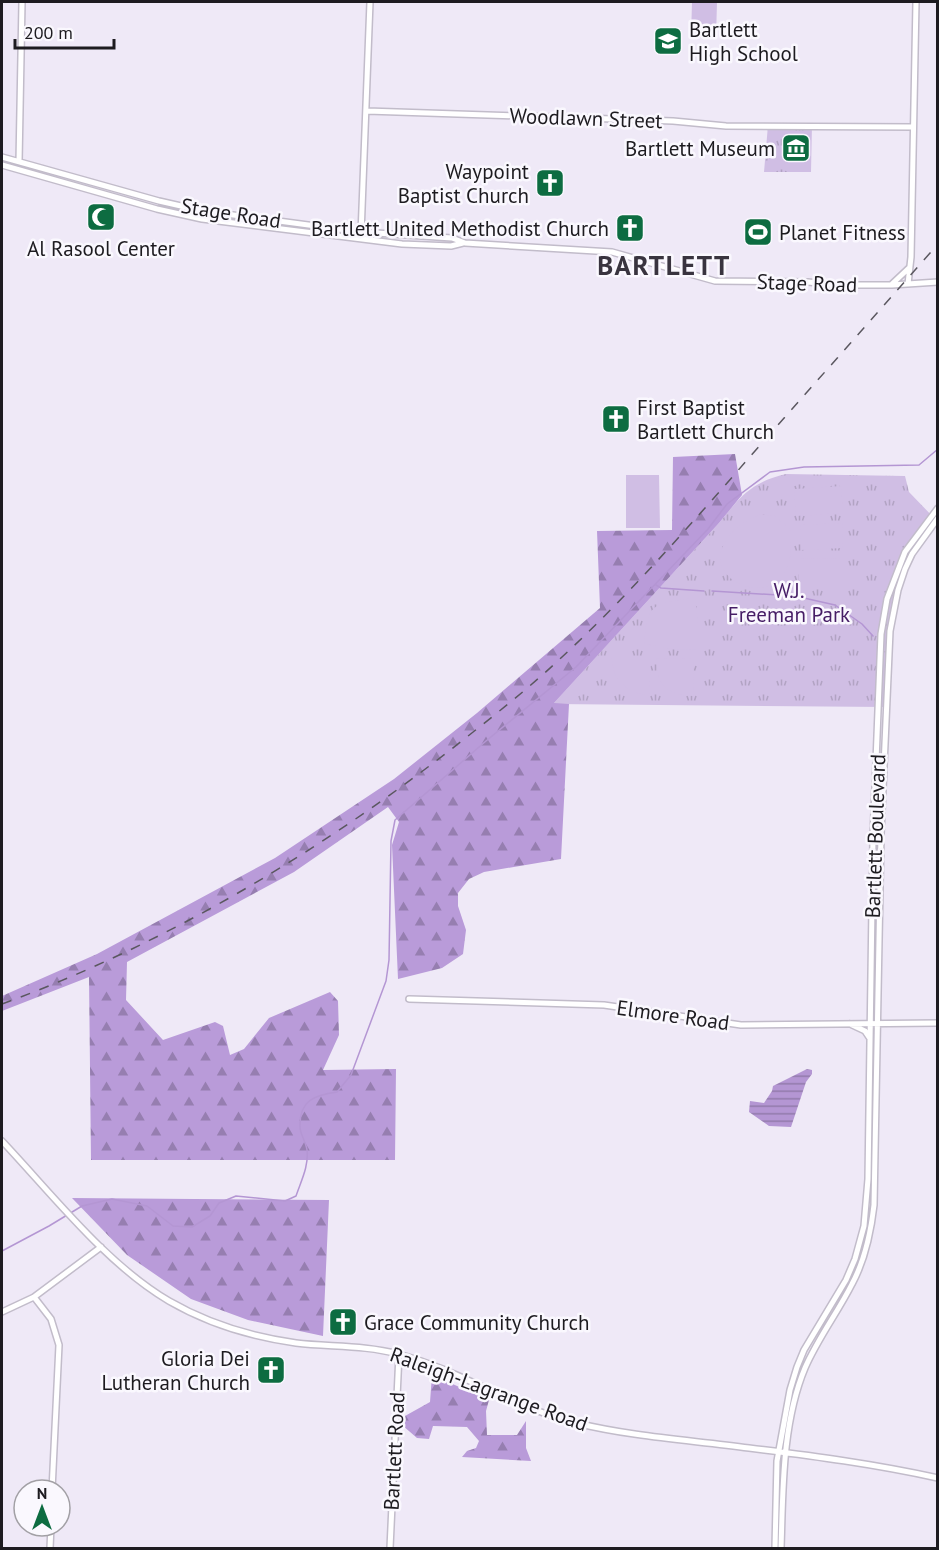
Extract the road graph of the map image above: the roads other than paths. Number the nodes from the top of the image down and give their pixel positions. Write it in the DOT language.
graph roads {
  1 [pos="21,2"];
  2 [pos="370,2"];
  3 [pos="916,2"];
  4 [pos="367,111"];
  5 [pos="913,127"];
  6 [pos="2,157"];
  7 [pos="20,161"];
  8 [pos="2,165"];
  9 [pos="17,168"];
  10 [pos="361,232"];
  11 [pos="361,240"];
  12 [pos="465,243"];
  13 [pos="910,267"];
  14 [pos="938,282"];
  15 [pos="908,284"];
  16 [pos="891,285"];
  17 [pos="938,508"];
  18 [pos="938,518"];
  19 [pos="409,999"];
  20 [pos="871,1009"];
  21 [pos="847,1023"];
  22 [pos="856,1023"];
  23 [pos="870,1023"];
  24 [pos="878,1023"];
  25 [pos="938,1023"];
  26 [pos="870,1038"];
  27 [pos="869,1101"];
  28 [pos="876,1101"];
  29 [pos="2,1142"];
  30 [pos="871,1179"];
  31 [pos="866,1204"];
  32 [pos="874,1204"];
  33 [pos="101,1247"];
  34 [pos="34,1297"];
  35 [pos="2,1312"];
  36 [pos="399,1354"];
  37 [pos="789,1399"];
  38 [pos="796,1400"];
  39 [pos="787,1423"];
  40 [pos="782,1452"];
  41 [pos="52,1478"];
  42 [pos="938,1478"];
  43 [pos="390,1548"];
  44 [pos="774,1548"];
  45 [pos="781,1548"];
  1 -- 7 [label="main road"];
  2 -- 4 [label="main road"];
  3 -- 5 [label="main road"];
  4 -- 5 [label="main road, Woodlawn Street"];
  4 -- 10 [label="main road"];
  5 -- 13 [label="main road"];
  6 -- 7 [label="main road, Stage Road"];
  7 -- 9 [label="main road"];
  7 -- 10 [label="main road, Stage Road"];
  8 -- 9 [label="main road, Stage Road"];
  9 -- 11 [label="main road, Stage Road"];
  10 -- 11 [label="main road"];
  10 -- 12 [label="main road, Stage Road"];
  11 -- 12 [label="main road, Stage Road"];
  12 -- 16 [label="main road, Stage Road"];
  13 -- 15 [label="main road"];
  13 -- 16 [label="main road"];
  14 -- 15 [label="main road, Stage Road"];
  15 -- 16 [label="main road, Stage Road"];
  17 -- 20 [label="main road, Bartlett Boulevard"];
  18 -- 24 [label="main road, Bartlett Boulevard"];
  19 -- 21 [label="main road, Elmore Road"];
  20 -- 22 [label="main road"];
  20 -- 23 [label="main road, Bartlett Boulevard"];
  21 -- 22 [label="main road, Elmore Road"];
  21 -- 26 [label="main road"];
  22 -- 23 [label="main road, Elmore Road"];
  23 -- 24 [label="main road, Elmore Road"];
  23 -- 26 [label="main road, Bartlett Boulevard"];
  24 -- 25 [label="main road, Elmore Road"];
  24 -- 28 [label="main road, Bartlett Boulevard"];
  26 -- 27 [label="main road, Bartlett Boulevard"];
  27 -- 28 [label="main road"];
  27 -- 30 [label="main road, Bartlett Boulevard"];
  28 -- 30 [label="main road, Bartlett Boulevard"];
  29 -- 33 [label="main road, Raleigh-Lagrange Road"];
  30 -- 31 [label="main road"];
  30 -- 32 [label="main road"];
  31 -- 32 [label="main road"];
  31 -- 37 [label="main road"];
  32 -- 38 [label="main road"];
  33 -- 34 [label="main road"];
  33 -- 36 [label="main road, Raleigh-Lagrange Road"];
  34 -- 35 [label="main road"];
  34 -- 41 [label="main road"];
  36 -- 40 [label="main road, Raleigh-Lagrange Road"];
  36 -- 43 [label="main road, Bartlett Road"];
  37 -- 38 [label="main road"];
  37 -- 39 [label="main road"];
  38 -- 39 [label="main road"];
  39 -- 40 [label="main road"];
  40 -- 42 [label="main road, Raleigh-Lagrange Road"];
  40 -- 44 [label="main road"];
  40 -- 45 [label="main road"];
}
